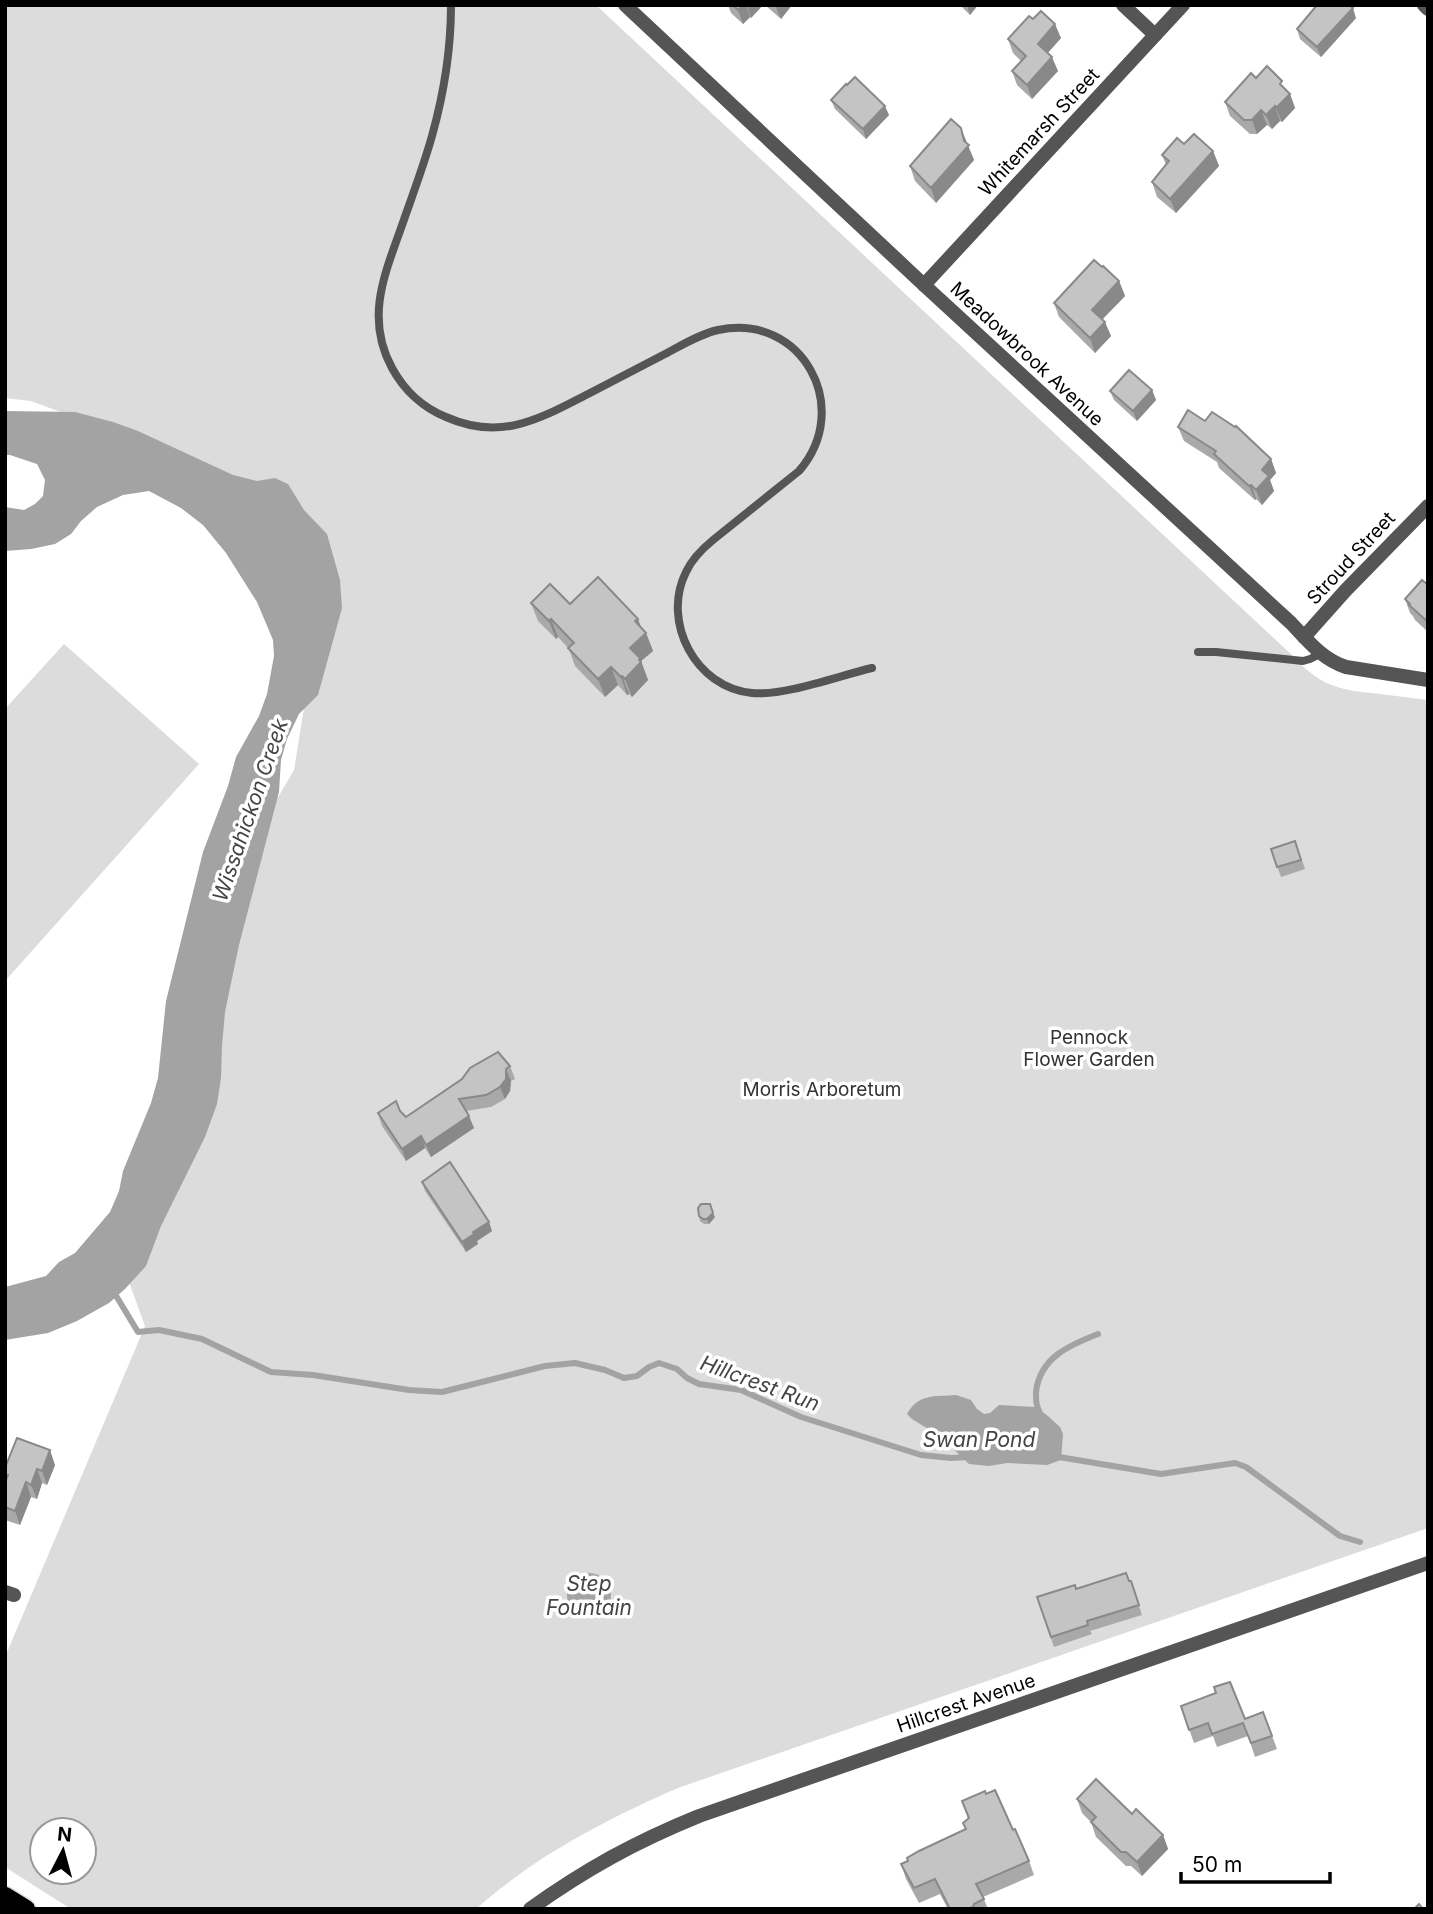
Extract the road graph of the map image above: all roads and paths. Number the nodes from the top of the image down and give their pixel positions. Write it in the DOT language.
graph roads {
  1 [pos="451,5"];
  2 [pos="625,5"];
  3 [pos="1123,5"];
  4 [pos="1183,5"];
  5 [pos="1155,35"];
  6 [pos="924,285"];
  7 [pos="1428,506"];
  8 [pos="1304,637"];
  9 [pos="1198,652"];
  10 [pos="1320,653"];
  11 [pos="872,668"];
  12 [pos="1428,680"];
  13 [pos="1428,1563"];
  14 [pos="5,1896"];
  15 [pos="26,1909"];
  16 [pos="530,1909"];
  1 -- 11 [label="lane"];
  2 -- 6 [label="street, Meadowbrook Avenue"];
  3 -- 5 [label="street"];
  4 -- 5 [label="street, Whitemarsh Street"];
  5 -- 6 [label="street, Whitemarsh Street"];
  6 -- 8 [label="street, Meadowbrook Avenue"];
  7 -- 8 [label="street, Stroud Street"];
  8 -- 10 [label="street, Meadowbrook Avenue"];
  9 -- 10 [label="lane"];
  10 -- 12 [label="street, Meadowbrook Avenue"];
  13 -- 16 [label="street, Hillcrest Avenue"];
  14 -- 15 [label="main road"];
}
